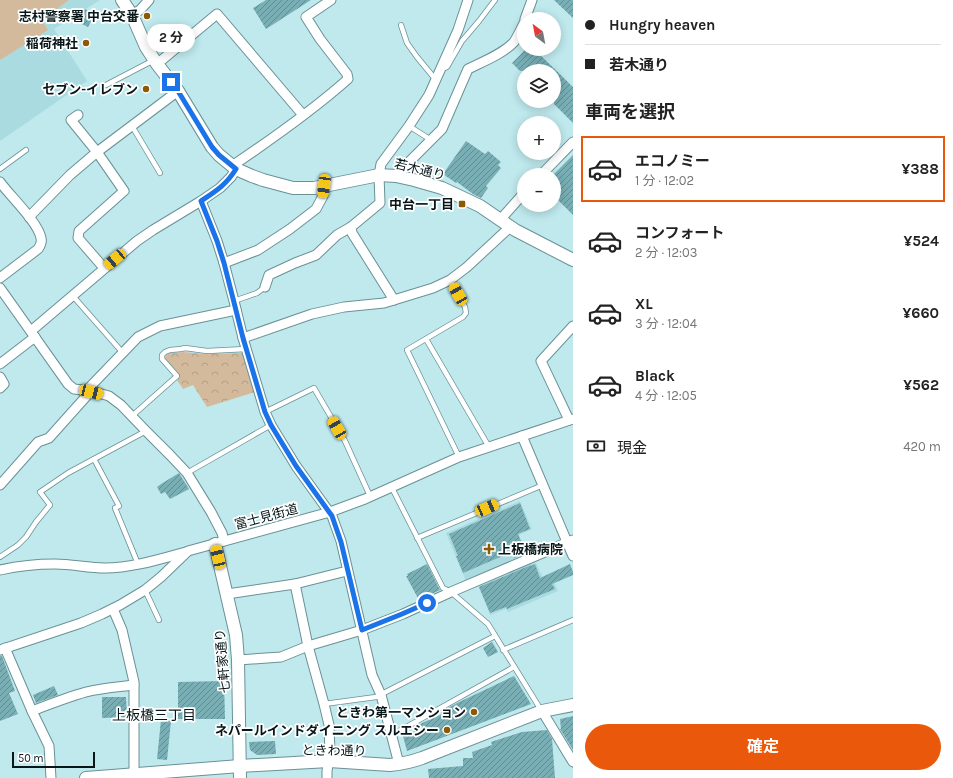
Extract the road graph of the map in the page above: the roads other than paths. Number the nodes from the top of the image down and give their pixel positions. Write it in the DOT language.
graph roads {
  1 [pos="122,0"];
  2 [pos="149,0"];
  3 [pos="332,0"];
  4 [pos="468,0"];
  5 [pos="495,0"];
  6 [pos="532,0"];
  7 [pos="528,12"];
  8 [pos="132,15"];
  9 [pos="401,25"];
  10 [pos="517,37"];
  11 [pos="156,62"];
  12 [pos="440,70"];
  13 [pos="436,80"];
  14 [pos="106,85"];
  15 [pos="178,91"];
  16 [pos="78,115"];
  17 [pos="303,115"];
  18 [pos="132,126"];
  19 [pos="409,126"];
  20 [pos="431,140"];
  21 [pos="573,142"];
  22 [pos="26,150"];
  23 [pos="97,152"];
  24 [pos="234,167"];
  25 [pos="548,168"];
  26 [pos="0,169"];
  27 [pos="160,173"];
  28 [pos="378,175"];
  29 [pos="396,176"];
  30 [pos="0,182"];
  31 [pos="324,186"];
  32 [pos="201,201"];
  33 [pos="517,201"];
  34 [pos="29,217"];
  35 [pos="500,220"];
  36 [pos="351,227"];
  37 [pos="510,227"];
  38 [pos="573,260"];
  39 [pos="224,263"];
  40 [pos="104,268"];
  41 [pos="0,278"];
  42 [pos="450,280"];
  43 [pos="265,287"];
  44 [pos="0,288"];
  45 [pos="72,295"];
  46 [pos="394,300"];
  47 [pos="235,306"];
  48 [pos="573,326"];
  49 [pos="33,334"];
  50 [pos="243,338"];
  51 [pos="426,339"];
  52 [pos="246,349"];
  53 [pos="123,353"];
  54 [pos="0,364"];
  55 [pos="0,377"];
  56 [pos="0,388"];
  57 [pos="89,391"];
  58 [pos="265,412"];
  59 [pos="132,416"];
  60 [pos="571,421"];
  61 [pos="271,425"];
  62 [pos="146,431"];
  63 [pos="522,436"];
  64 [pos="489,446"];
  65 [pos="459,457"];
  66 [pos="94,459"];
  67 [pos="187,473"];
  68 [pos="1,481"];
  69 [pos="543,485"];
  70 [pos="392,486"];
  71 [pos="370,496"];
  72 [pos="330,512"];
  73 [pos="417,538"];
  74 [pos="220,542"];
  75 [pos="570,542"];
  76 [pos="188,551"];
  77 [pos="573,556"];
  78 [pos="0,557"];
  79 [pos="138,564"];
  80 [pos="0,570"];
  81 [pos="347,571"];
  82 [pos="295,584"];
  83 [pos="145,590"];
  84 [pos="451,592"];
  85 [pos="227,594"];
  86 [pos="113,609"];
  87 [pos="159,620"];
  88 [pos="573,620"];
  89 [pos="362,630"];
  90 [pos="495,636"];
  91 [pos="308,646"];
  92 [pos="3,649"];
  93 [pos="503,650"];
  94 [pos="238,660"];
  95 [pos="514,667"];
  96 [pos="134,685"];
  97 [pos="381,695"];
  98 [pos="324,704"];
  99 [pos="573,705"];
  100 [pos="32,711"];
  101 [pos="542,711"];
  102 [pos="392,734"];
  103 [pos="329,761"];
  104 [pos="573,762"];
  105 [pos="399,764"];
  106 [pos="240,772"];
  107 [pos="134,776"];
  108 [pos="51,778"];
  109 [pos="86,778"];
  110 [pos="327,778"];
  1 -- 8 [label="street, 若木通り"];
  2 -- 8 [label="street"];
  3 -- 17 [label="street"];
  4 -- 12 [label="street"];
  5 -- 12 [label="lane"];
  6 -- 7 [label="street"];
  8 -- 11 [label="street, 若木通り"];
  9 -- 13 [label="lane"];
  10 -- 20 [label="street"];
  11 -- 14 [label="lane"];
  11 -- 15 [label="street, 若木通り"];
  11 -- 17 [label="street"];
  12 -- 13 [label="street"];
  13 -- 19 [label="street"];
  15 -- 18 [label="street"];
  15 -- 24 [label="street, 若木通り"];
  16 -- 23 [label="street"];
  17 -- 24 [label="street"];
  18 -- 23 [label="street"];
  18 -- 27 [label="lane"];
  19 -- 20 [label="lane"];
  19 -- 28 [label="street"];
  20 -- 29 [label="street"];
  21 -- 25 [label="street"];
  22 -- 26 [label="lane"];
  23 -- 34 [label="street"];
  23 -- 40 [label="street"];
  24 -- 31 [label="street, 若木通り"];
  24 -- 32 [label="street"];
  28 -- 29 [label="street, 若木通り"];
  28 -- 31 [label="street, 若木通り"];
  28 -- 36 [label="street"];
  29 -- 35 [label="street, 若木通り"];
  30 -- 34 [label="street"];
  31 -- 39 [label="street"];
  32 -- 39 [label="street"];
  32 -- 40 [label="street"];
  33 -- 35 [label="street"];
  34 -- 41 [label="street"];
  35 -- 37 [label="street, 若木通り"];
  36 -- 43 [label="street"];
  36 -- 46 [label="street"];
  37 -- 38 [label="street, 若木通り"];
  37 -- 42 [label="street"];
  39 -- 47 [label="street"];
  40 -- 45 [label="street"];
  42 -- 46 [label="street"];
  42 -- 51 [label="lane"];
  43 -- 47 [label="lane"];
  44 -- 49 [label="street"];
  45 -- 49 [label="street"];
  45 -- 53 [label="lane"];
  46 -- 50 [label="street"];
  47 -- 50 [label="street"];
  47 -- 53 [label="street"];
  48 -- 60 [label="street"];
  49 -- 54 [label="street"];
  49 -- 57 [label="street"];
  50 -- 52 [label="street"];
  51 -- 64 [label="lane"];
  51 -- 65 [label="lane"];
  52 -- 58 [label="street"];
  52 -- 59 [label="lane"];
  53 -- 57 [label="street"];
  55 -- 56 [label="street"];
  57 -- 59 [label="street"];
  57 -- 68 [label="street"];
  58 -- 61 [label="street"];
  58 -- 71 [label="lane"];
  59 -- 62 [label="street"];
  60 -- 63 [label="street, 富士見街道"];
  61 -- 67 [label="lane"];
  61 -- 72 [label="street"];
  62 -- 66 [label="lane"];
  62 -- 67 [label="street"];
  63 -- 64 [label="street, 富士見街道"];
  63 -- 69 [label="street"];
  64 -- 65 [label="street, 富士見街道"];
  65 -- 70 [label="street, 富士見街道"];
  66 -- 78 [label="lane"];
  66 -- 79 [label="lane"];
  67 -- 74 [label="street"];
  69 -- 73 [label="lane"];
  69 -- 75 [label="street"];
  70 -- 71 [label="street, 富士見街道"];
  70 -- 73 [label="lane"];
  71 -- 72 [label="street, 富士見街道"];
  72 -- 74 [label="street, 富士見街道"];
  72 -- 81 [label="street"];
  73 -- 84 [label="lane"];
  74 -- 76 [label="street, 富士見街道"];
  74 -- 85 [label="street, 七軒家通り"];
  75 -- 77 [label="street"];
  75 -- 84 [label="street"];
  76 -- 79 [label="street"];
  76 -- 83 [label="street, 富士見街道"];
  79 -- 80 [label="street"];
  81 -- 82 [label="street"];
  81 -- 89 [label="street"];
  82 -- 85 [label="street"];
  82 -- 91 [label="street"];
  83 -- 86 [label="street, 富士見街道"];
  83 -- 87 [label="lane"];
  84 -- 89 [label="street"];
  84 -- 90 [label="lane"];
  85 -- 94 [label="street, 七軒家通り"];
  86 -- 92 [label="street, 富士見街道"];
  86 -- 96 [label="street"];
  88 -- 93 [label="lane"];
  89 -- 91 [label="street"];
  89 -- 97 [label="street"];
  90 -- 93 [label="lane"];
  90 -- 97 [label="lane"];
  91 -- 94 [label="street"];
  91 -- 98 [label="street"];
  92 -- 100 [label="street"];
  93 -- 95 [label="lane"];
  94 -- 106 [label="street, 七軒家通り"];
  95 -- 101 [label="lane"];
  95 -- 102 [label="lane"];
  96 -- 100 [label="street"];
  96 -- 107 [label="street"];
  97 -- 98 [label="lane"];
  97 -- 102 [label="street"];
  98 -- 103 [label="street"];
  99 -- 101 [label="street, ときわ通り"];
  100 -- 108 [label="street"];
  101 -- 104 [label="street"];
  101 -- 105 [label="street, ときわ通り"];
  102 -- 105 [label="street"];
  103 -- 105 [label="street, ときわ通り"];
  103 -- 106 [label="street, ときわ通り"];
  103 -- 110 [label="street"];
  106 -- 107 [label="street, ときわ通り"];
  107 -- 109 [label="street, ときわ通り"];
}
